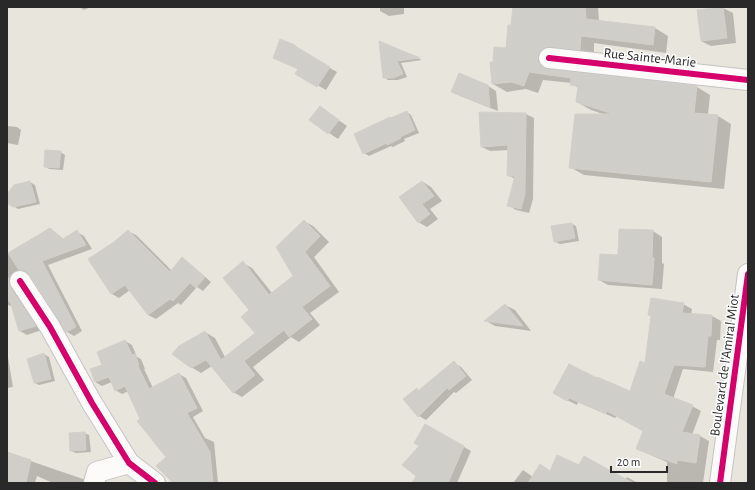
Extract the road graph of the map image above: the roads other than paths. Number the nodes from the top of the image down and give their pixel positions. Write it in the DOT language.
graph roads {
  1 [pos="549,58"];
  2 [pos="748,80"];
  3 [pos="748,274"];
  4 [pos="20,281"];
  5 [pos="745,317"];
  6 [pos="129,463"];
  7 [pos="94,483"];
  8 [pos="155,483"];
  9 [pos="720,483"];
  1 -- 2 [label="street, Rue Sainte-Marie"];
  3 -- 5 [label="street, Boulevard de l'Amiral Miot"];
  4 -- 6 [label="street"];
  5 -- 9 [label="street, Boulevard de l'Amiral Miot"];
  6 -- 7 [label="street"];
  6 -- 8 [label="street"];
}
